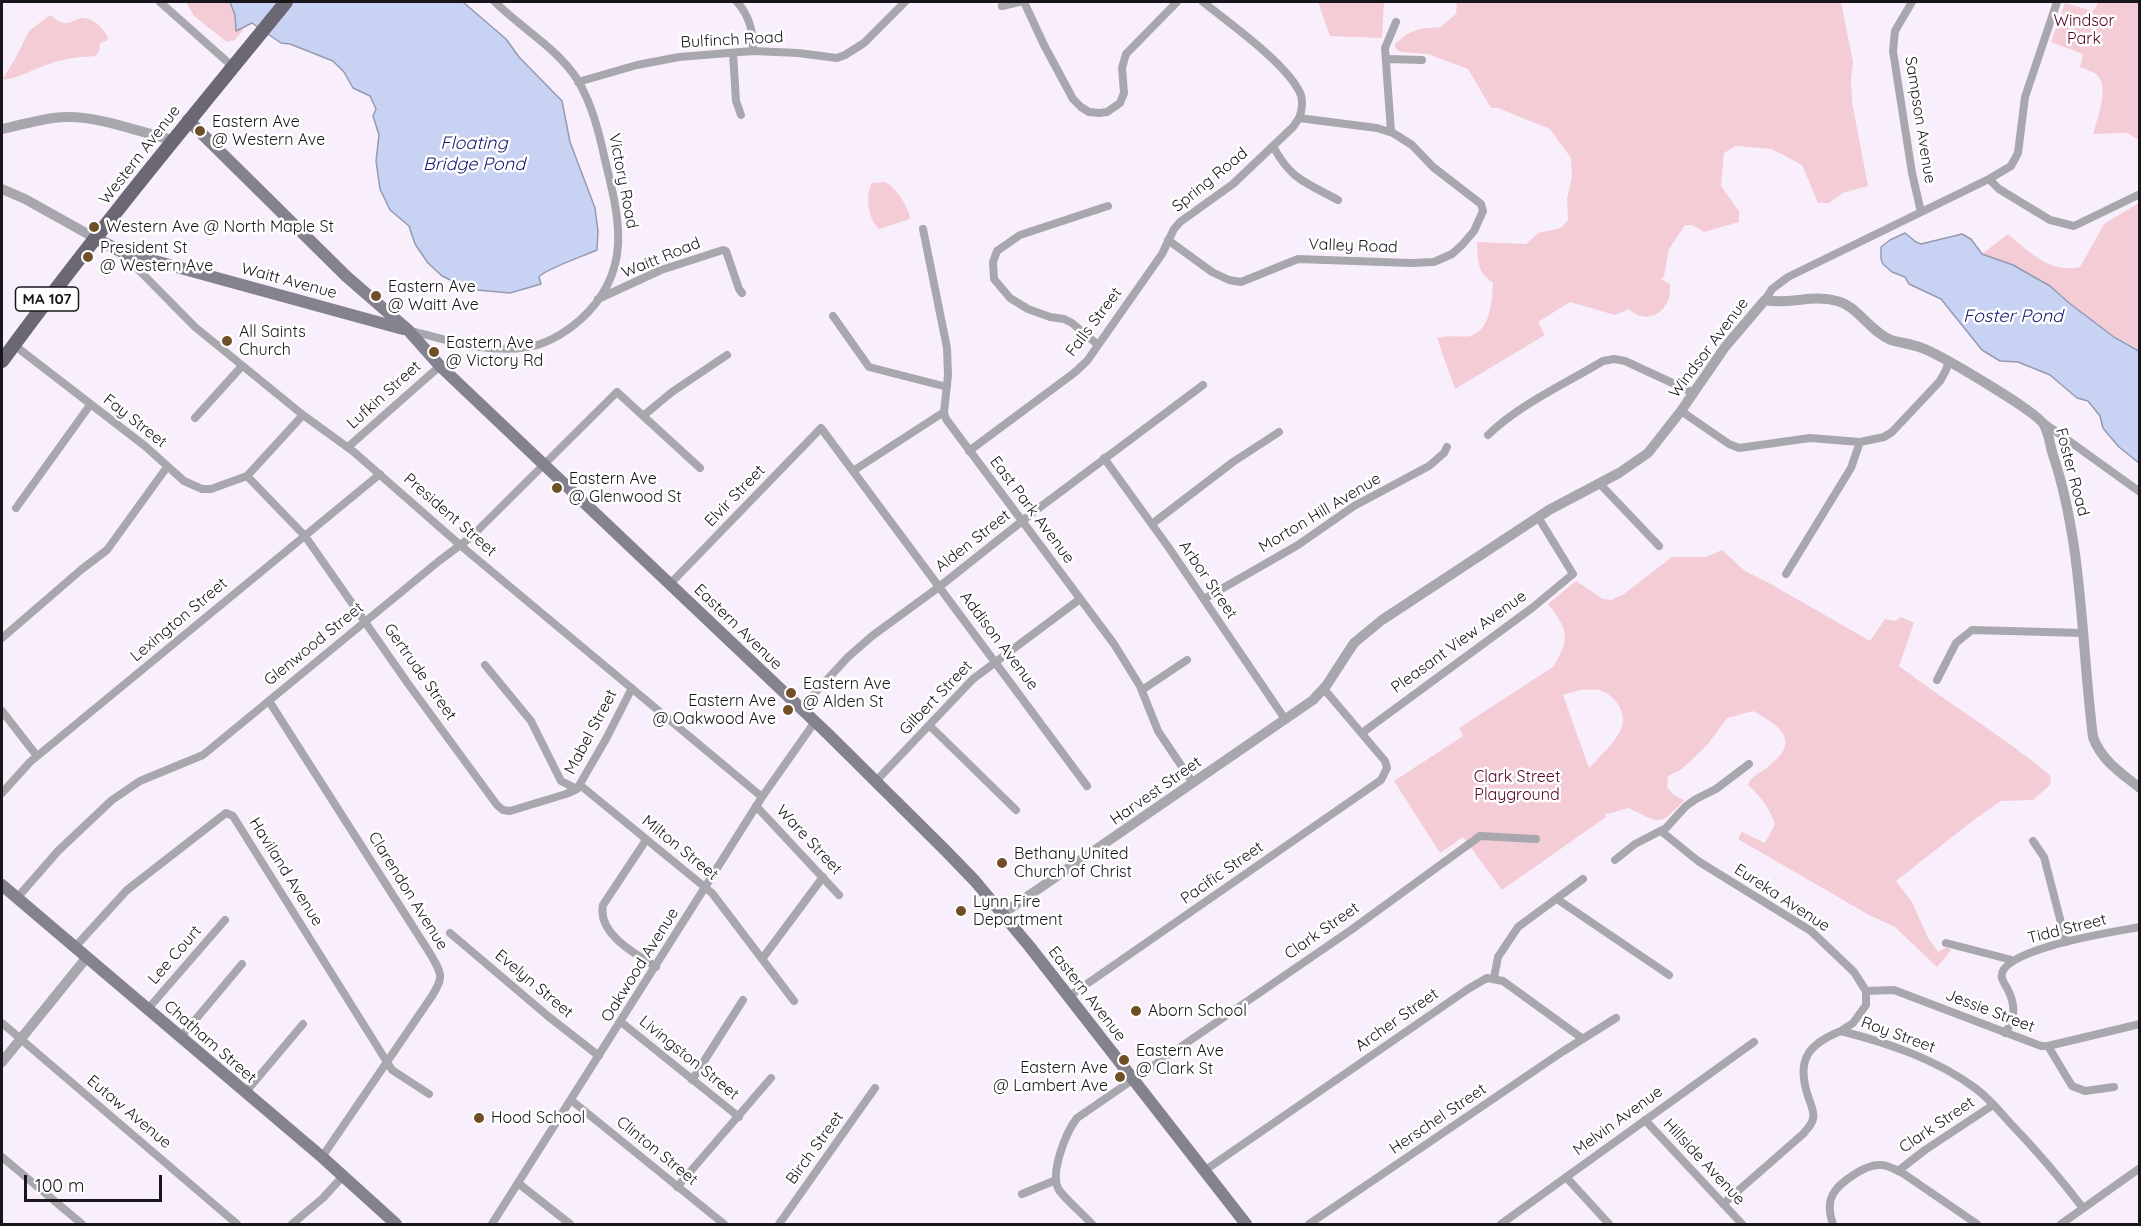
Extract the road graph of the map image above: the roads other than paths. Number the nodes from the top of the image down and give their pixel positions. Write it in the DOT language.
graph roads {
  1 [pos="161,2"];
  2 [pos="286,2"];
  3 [pos="495,2"];
  4 [pos="737,2"];
  5 [pos="905,2"];
  6 [pos="1019,2"];
  7 [pos="1024,2"];
  8 [pos="1177,2"];
  9 [pos="1203,2"];
  10 [pos="1912,2"];
  11 [pos="2057,2"];
  12 [pos="1002,6"];
  13 [pos="1396,22"];
  14 [pos="753,51"];
  15 [pos="733,53"];
  16 [pos="1386,59"];
  17 [pos="1422,60"];
  18 [pos="232,66"];
  19 [pos="579,82"];
  20 [pos="741,115"];
  21 [pos="1299,118"];
  22 [pos="188,120"];
  23 [pos="2,129"];
  24 [pos="1391,132"];
  25 [pos="172,140"];
  26 [pos="1273,146"];
  27 [pos="1989,179"];
  28 [pos="2,189"];
  29 [pos="2139,194"];
  30 [pos="1338,200"];
  31 [pos="1108,206"];
  32 [pos="1921,212"];
  33 [pos="923,229"];
  34 [pos="95,238"];
  35 [pos="1168,240"];
  36 [pos="122,252"];
  37 [pos="742,293"];
  38 [pos="598,299"];
  39 [pos="1765,300"];
  40 [pos="833,316"];
  41 [pos="408,330"];
  42 [pos="14,345"];
  43 [pos="1098,345"];
  44 [pos="728,355"];
  45 [pos="2,361"];
  46 [pos="1949,361"];
  47 [pos="242,366"];
  48 [pos="440,366"];
  49 [pos="1203,385"];
  50 [pos="947,387"];
  51 [pos="1694,393"];
  52 [pos="90,405"];
  53 [pos="1681,411"];
  54 [pos="944,412"];
  55 [pos="303,415"];
  56 [pos="643,416"];
  57 [pos="195,418"];
  58 [pos="2044,423"];
  59 [pos="821,428"];
  60 [pos="1279,432"];
  61 [pos="1488,435"];
  62 [pos="1860,442"];
  63 [pos="348,447"];
  64 [pos="1447,447"];
  65 [pos="969,450"];
  66 [pos="1104,459"];
  67 [pos="544,465"];
  68 [pos="167,467"];
  69 [pos="700,468"];
  70 [pos="853,471"];
  71 [pos="380,474"];
  72 [pos="247,476"];
  73 [pos="1600,484"];
  74 [pos="2139,492"];
  75 [pos="16,508"];
  76 [pos="1538,518"];
  77 [pos="1022,521"];
  78 [pos="1152,524"];
  79 [pos="305,536"];
  80 [pos="460,545"];
  81 [pos="1659,546"];
  82 [pos="1786,574"];
  83 [pos="669,585"];
  84 [pos="939,587"];
  85 [pos="1080,599"];
  86 [pos="1204,599"];
  87 [pos="366,622"];
  88 [pos="2082,633"];
  89 [pos="2,638"];
  90 [pos="1187,660"];
  91 [pos="996,661"];
  92 [pos="485,665"];
  93 [pos="1937,680"];
  94 [pos="632,688"];
  95 [pos="1324,689"];
  96 [pos="1142,690"];
  97 [pos="269,701"];
  98 [pos="800,709"];
  99 [pos="2,711"];
  100 [pos="1285,719"];
  101 [pos="814,723"];
  102 [pos="929,724"];
  103 [pos="1362,733"];
  104 [pos="37,756"];
  105 [pos="1749,764"];
  106 [pos="876,781"];
  107 [pos="1193,783"];
  108 [pos="1087,786"];
  109 [pos="579,787"];
  110 [pos="2139,788"];
  111 [pos="2,793"];
  112 [pos="762,797"];
  113 [pos="756,806"];
  114 [pos="506,810"];
  115 [pos="1016,810"];
  116 [pos="1660,831"];
  117 [pos="1536,839"];
  118 [pos="646,840"];
  119 [pos="2032,841"];
  120 [pos="1615,860"];
  121 [pos="823,877"];
  122 [pos="1583,879"];
  123 [pos="2,885"];
  124 [pos="706,889"];
  125 [pos="838,895"];
  126 [pos="17,898"];
  127 [pos="1557,898"];
  128 [pos="1002,914"];
  129 [pos="225,920"];
  130 [pos="2139,927"];
  131 [pos="450,933"];
  132 [pos="2066,942"];
  133 [pos="1946,943"];
  134 [pos="75,947"];
  135 [pos="87,957"];
  136 [pos="762,959"];
  137 [pos="2012,960"];
  138 [pos="242,964"];
  139 [pos="656,967"];
  140 [pos="1669,975"];
  141 [pos="1494,978"];
  142 [pos="1866,992"];
  143 [pos="1068,997"];
  144 [pos="743,1000"];
  145 [pos="794,1001"];
  146 [pos="147,1010"];
  147 [pos="1616,1018"];
  148 [pos="621,1022"];
  149 [pos="2,1023"];
  150 [pos="303,1024"];
  151 [pos="2139,1024"];
  152 [pos="1841,1030"];
  153 [pos="2005,1033"];
  154 [pos="180,1038"];
  155 [pos="20,1039"];
  156 [pos="1583,1039"];
  157 [pos="1754,1042"];
  158 [pos="2048,1046"];
  159 [pos="599,1056"];
  160 [pos="2,1062"];
  161 [pos="387,1062"];
  162 [pos="771,1078"];
  163 [pos="692,1080"];
  164 [pos="1133,1080"];
  165 [pos="876,1088"];
  166 [pos="2114,1088"];
  167 [pos="245,1094"];
  168 [pos="429,1094"];
  169 [pos="571,1100"];
  170 [pos="1993,1105"];
  171 [pos="739,1117"];
  172 [pos="1645,1120"];
  173 [pos="2,1157"];
  174 [pos="322,1157"];
  175 [pos="2139,1168"];
  176 [pos="1204,1171"];
  177 [pos="1898,1171"];
  178 [pos="343,1176"];
  179 [pos="1566,1177"];
  180 [pos="1056,1180"];
  181 [pos="518,1183"];
  182 [pos="677,1187"];
  183 [pos="1022,1194"];
  184 [pos="1723,1204"];
  185 [pos="2083,1208"];
  186 [pos="82,1224"];
  187 [pos="237,1224"];
  188 [pos="292,1224"];
  189 [pos="396,1224"];
  190 [pos="492,1224"];
  191 [pos="570,1224"];
  192 [pos="724,1224"];
  193 [pos="779,1224"];
  194 [pos="1092,1224"];
  195 [pos="1246,1224"];
  196 [pos="1309,1224"];
  197 [pos="1501,1224"];
  198 [pos="1609,1224"];
  199 [pos="1742,1224"];
  200 [pos="1833,1224"];
  201 [pos="1977,1224"];
  202 [pos="2061,1224"];
  1 -- 18 [label="street"];
  2 -- 18 [label="main road, Western Avenue / MA 107"];
  3 -- 19 [label="street, Victory Road"];
  4 -- 14 [label="street"];
  5 -- 14 [label="street, Bulfinch Road"];
  6 -- 12 [label="street"];
  7 -- 8 [label="street"];
  9 -- 21 [label="street"];
  10 -- 32 [label="street, Sampson Avenue"];
  11 -- 27 [label="street, Windsor Avenue"];
  13 -- 16 [label="street"];
  14 -- 15 [label="street, Bulfinch Road"];
  15 -- 19 [label="street, Bulfinch Road"];
  15 -- 20 [label="street"];
  16 -- 17 [label="street"];
  16 -- 24 [label="street"];
  18 -- 22 [label="main road, Western Avenue / MA 107"];
  19 -- 38 [label="street, Victory Road"];
  21 -- 24 [label="street"];
  21 -- 26 [label="street, Spring Road"];
  22 -- 25 [label="main road, Western Avenue / MA 107"];
  22 -- 41 [label="main road, Eastern Avenue"];
  23 -- 25 [label="street"];
  24 -- 35 [label="street, Valley Road"];
  25 -- 34 [label="main road, Western Avenue / MA 107"];
  26 -- 30 [label="street"];
  26 -- 35 [label="street, Spring Road"];
  27 -- 29 [label="street"];
  27 -- 32 [label="street, Windsor Avenue"];
  28 -- 34 [label="street"];
  31 -- 43 [label="street"];
  32 -- 39 [label="street, Windsor Avenue"];
  33 -- 50 [label="street"];
  34 -- 36 [label="main road, Waitt Avenue"];
  34 -- 42 [label="main road, Western Avenue / MA 107"];
  35 -- 43 [label="street, Falls Street"];
  36 -- 41 [label="main road, Waitt Avenue"];
  36 -- 47 [label="street, President Street"];
  37 -- 38 [label="street, Waitt Road"];
  38 -- 41 [label="street, Victory Road"];
  39 -- 46 [label="street, Foster Road"];
  39 -- 51 [label="street, Windsor Avenue"];
  40 -- 50 [label="street"];
  41 -- 48 [label="main road, Eastern Avenue"];
  42 -- 45 [label="main road, Western Avenue / MA 107"];
  42 -- 52 [label="street, Fay Street"];
  43 -- 65 [label="street, Falls Street"];
  44 -- 56 [label="street"];
  46 -- 58 [label="street, Foster Road"];
  46 -- 62 [label="street"];
  47 -- 55 [label="street, President Street"];
  47 -- 57 [label="street"];
  48 -- 63 [label="street, Lufkin Street"];
  48 -- 67 [label="main road, Eastern Avenue"];
  49 -- 66 [label="street, Alden Street"];
  50 -- 54 [label="street"];
  51 -- 53 [label="street, Windsor Avenue"];
  51 -- 61 [label="street"];
  52 -- 68 [label="street, Fay Street"];
  52 -- 75 [label="street"];
  53 -- 62 [label="street"];
  53 -- 73 [label="street, Windsor Avenue"];
  54 -- 65 [label="street, East Park Avenue"];
  54 -- 70 [label="street"];
  55 -- 63 [label="street, President Street"];
  55 -- 72 [label="street"];
  56 -- 67 [label="street, Glenwood Street"];
  56 -- 69 [label="street"];
  58 -- 74 [label="street"];
  58 -- 88 [label="street, Foster Road"];
  59 -- 70 [label="street, Addison Avenue"];
  59 -- 83 [label="street, Elvir Street"];
  60 -- 78 [label="street"];
  62 -- 82 [label="street"];
  63 -- 71 [label="street, President Street"];
  64 -- 86 [label="street, Morton Hill Avenue"];
  65 -- 77 [label="street, East Park Avenue"];
  66 -- 77 [label="street, Alden Street"];
  66 -- 78 [label="street, Arbor Street"];
  67 -- 80 [label="street, Glenwood Street"];
  67 -- 83 [label="main road, Eastern Avenue"];
  68 -- 72 [label="street, Fay Street"];
  68 -- 89 [label="street"];
  70 -- 84 [label="street, Addison Avenue"];
  71 -- 79 [label="street, Lexington Street"];
  71 -- 80 [label="street, President Street"];
  72 -- 79 [label="street, Gertrude Street"];
  73 -- 76 [label="street, Windsor Avenue"];
  73 -- 81 [label="street"];
  76 -- 95 [label="street, Windsor Avenue"];
  76 -- 103 [label="street, Pleasant View Avenue"];
  77 -- 84 [label="street, Alden Street"];
  77 -- 85 [label="street, East Park Avenue"];
  78 -- 86 [label="street, Arbor Street"];
  79 -- 87 [label="street, Gertrude Street"];
  79 -- 104 [label="street, Lexington Street"];
  80 -- 87 [label="street, Glenwood Street"];
  80 -- 94 [label="street, President Street"];
  83 -- 98 [label="main road, Eastern Avenue"];
  84 -- 91 [label="street, Addison Avenue"];
  84 -- 98 [label="street, Alden Street"];
  85 -- 91 [label="street, Gilbert Street"];
  85 -- 96 [label="street, East Park Avenue"];
  86 -- 100 [label="street, Arbor Street"];
  87 -- 97 [label="street, Glenwood Street"];
  87 -- 114 [label="street, Gertrude Street"];
  88 -- 93 [label="street"];
  88 -- 110 [label="street, Foster Road"];
  90 -- 96 [label="street"];
  91 -- 102 [label="street, Gilbert Street"];
  91 -- 108 [label="street, Addison Avenue"];
  92 -- 109 [label="street, Milton Street"];
  94 -- 109 [label="street, Mabel Street"];
  94 -- 112 [label="street, President Street"];
  95 -- 100 [label="street, Harvest Street"];
  95 -- 103 [label="street"];
  96 -- 107 [label="street, East Park Avenue"];
  97 -- 126 [label="street, Glenwood Street"];
  97 -- 161 [label="street, Clarendon Avenue"];
  98 -- 101 [label="main road, Eastern Avenue"];
  99 -- 104 [label="street"];
  100 -- 107 [label="street, Harvest Street"];
  101 -- 106 [label="main road, Eastern Avenue"];
  101 -- 112 [label="street, Oakwood Avenue"];
  102 -- 106 [label="street, Gilbert Street"];
  102 -- 115 [label="street"];
  103 -- 143 [label="street, Pacific Street"];
  104 -- 111 [label="street, Lexington Street"];
  105 -- 116 [label="street"];
  106 -- 128 [label="main road, Eastern Avenue"];
  107 -- 128 [label="street, Harvest Street"];
  109 -- 114 [label="street, Mabel Street"];
  109 -- 118 [label="street, Milton Street"];
  112 -- 113 [label="street, Oakwood Avenue"];
  113 -- 121 [label="street, Ware Street"];
  113 -- 124 [label="street, Oakwood Avenue"];
  116 -- 120 [label="street"];
  116 -- 142 [label="street, Eureka Avenue"];
  117 -- 164 [label="street, Clark Street"];
  118 -- 124 [label="street, Milton Street"];
  118 -- 139 [label="street"];
  119 -- 132 [label="street"];
  121 -- 125 [label="street, Ware Street"];
  121 -- 136 [label="street"];
  122 -- 127 [label="street"];
  123 -- 126 [label="main road, Chatham Street"];
  124 -- 136 [label="street, Milton Street"];
  124 -- 139 [label="street, Oakwood Avenue"];
  126 -- 134 [label="main road, Chatham Street"];
  127 -- 140 [label="street"];
  127 -- 141 [label="street"];
  128 -- 143 [label="main road, Eastern Avenue"];
  129 -- 146 [label="street, Lee Court"];
  130 -- 132 [label="street, Tidd Street"];
  131 -- 159 [label="street, Evelyn Street"];
  132 -- 137 [label="street, Tidd Street"];
  133 -- 137 [label="street"];
  134 -- 135 [label="main road, Chatham Street"];
  134 -- 161 [label="street, Haviland Avenue"];
  135 -- 146 [label="main road, Chatham Street"];
  135 -- 155 [label="street"];
  136 -- 145 [label="street, Milton Street"];
  137 -- 153 [label="street, Tidd Street"];
  138 -- 154 [label="street"];
  139 -- 148 [label="street, Oakwood Avenue"];
  141 -- 156 [label="street"];
  141 -- 176 [label="street, Archer Street"];
  142 -- 152 [label="street"];
  142 -- 153 [label="street, Jessie Street"];
  143 -- 164 [label="main road, Eastern Avenue"];
  144 -- 163 [label="street"];
  146 -- 154 [label="main road, Chatham Street"];
  147 -- 156 [label="street, Herschel Street"];
  148 -- 159 [label="street, Oakwood Avenue"];
  148 -- 163 [label="street, Livingston Street"];
  149 -- 155 [label="street, Eutaw Avenue"];
  150 -- 167 [label="street"];
  151 -- 158 [label="street, Jessie Street"];
  152 -- 170 [label="street, Roy Street"];
  152 -- 184 [label="street, Roy Street"];
  153 -- 158 [label="street, Jessie Street"];
  154 -- 167 [label="main road, Chatham Street"];
  155 -- 160 [label="street"];
  155 -- 187 [label="street, Eutaw Avenue"];
  156 -- 196 [label="street, Herschel Street"];
  157 -- 172 [label="street, Melvin Avenue"];
  158 -- 166 [label="street"];
  159 -- 169 [label="street, Oakwood Avenue"];
  161 -- 168 [label="street"];
  161 -- 174 [label="street, Clarendon Avenue"];
  162 -- 171 [label="street"];
  163 -- 171 [label="street, Livingston Street"];
  164 -- 176 [label="main road, Eastern Avenue"];
  164 -- 180 [label="street, Clark Street"];
  165 -- 193 [label="street, Birch Street"];
  167 -- 174 [label="main road, Chatham Street"];
  169 -- 181 [label="street, Oakwood Avenue"];
  169 -- 182 [label="street, Clinton Street"];
  170 -- 177 [label="street, Clark Street"];
  170 -- 185 [label="street, Roy Street"];
  171 -- 182 [label="street"];
  172 -- 179 [label="street, Melvin Avenue"];
  172 -- 184 [label="street, Hillside Avenue"];
  173 -- 186 [label="street"];
  174 -- 178 [label="main road, Chatham Street"];
  175 -- 185 [label="street"];
  176 -- 195 [label="main road, Eastern Avenue"];
  177 -- 200 [label="street"];
  177 -- 201 [label="street"];
  178 -- 188 [label="street"];
  178 -- 189 [label="main road, Chatham Street"];
  179 -- 197 [label="street, Melvin Avenue"];
  179 -- 198 [label="street"];
  180 -- 183 [label="street"];
  180 -- 194 [label="street"];
  181 -- 190 [label="street, Oakwood Avenue"];
  181 -- 191 [label="street"];
  182 -- 192 [label="street, Clinton Street"];
  184 -- 199 [label="street, Hillside Avenue"];
  185 -- 202 [label="street"];
}
